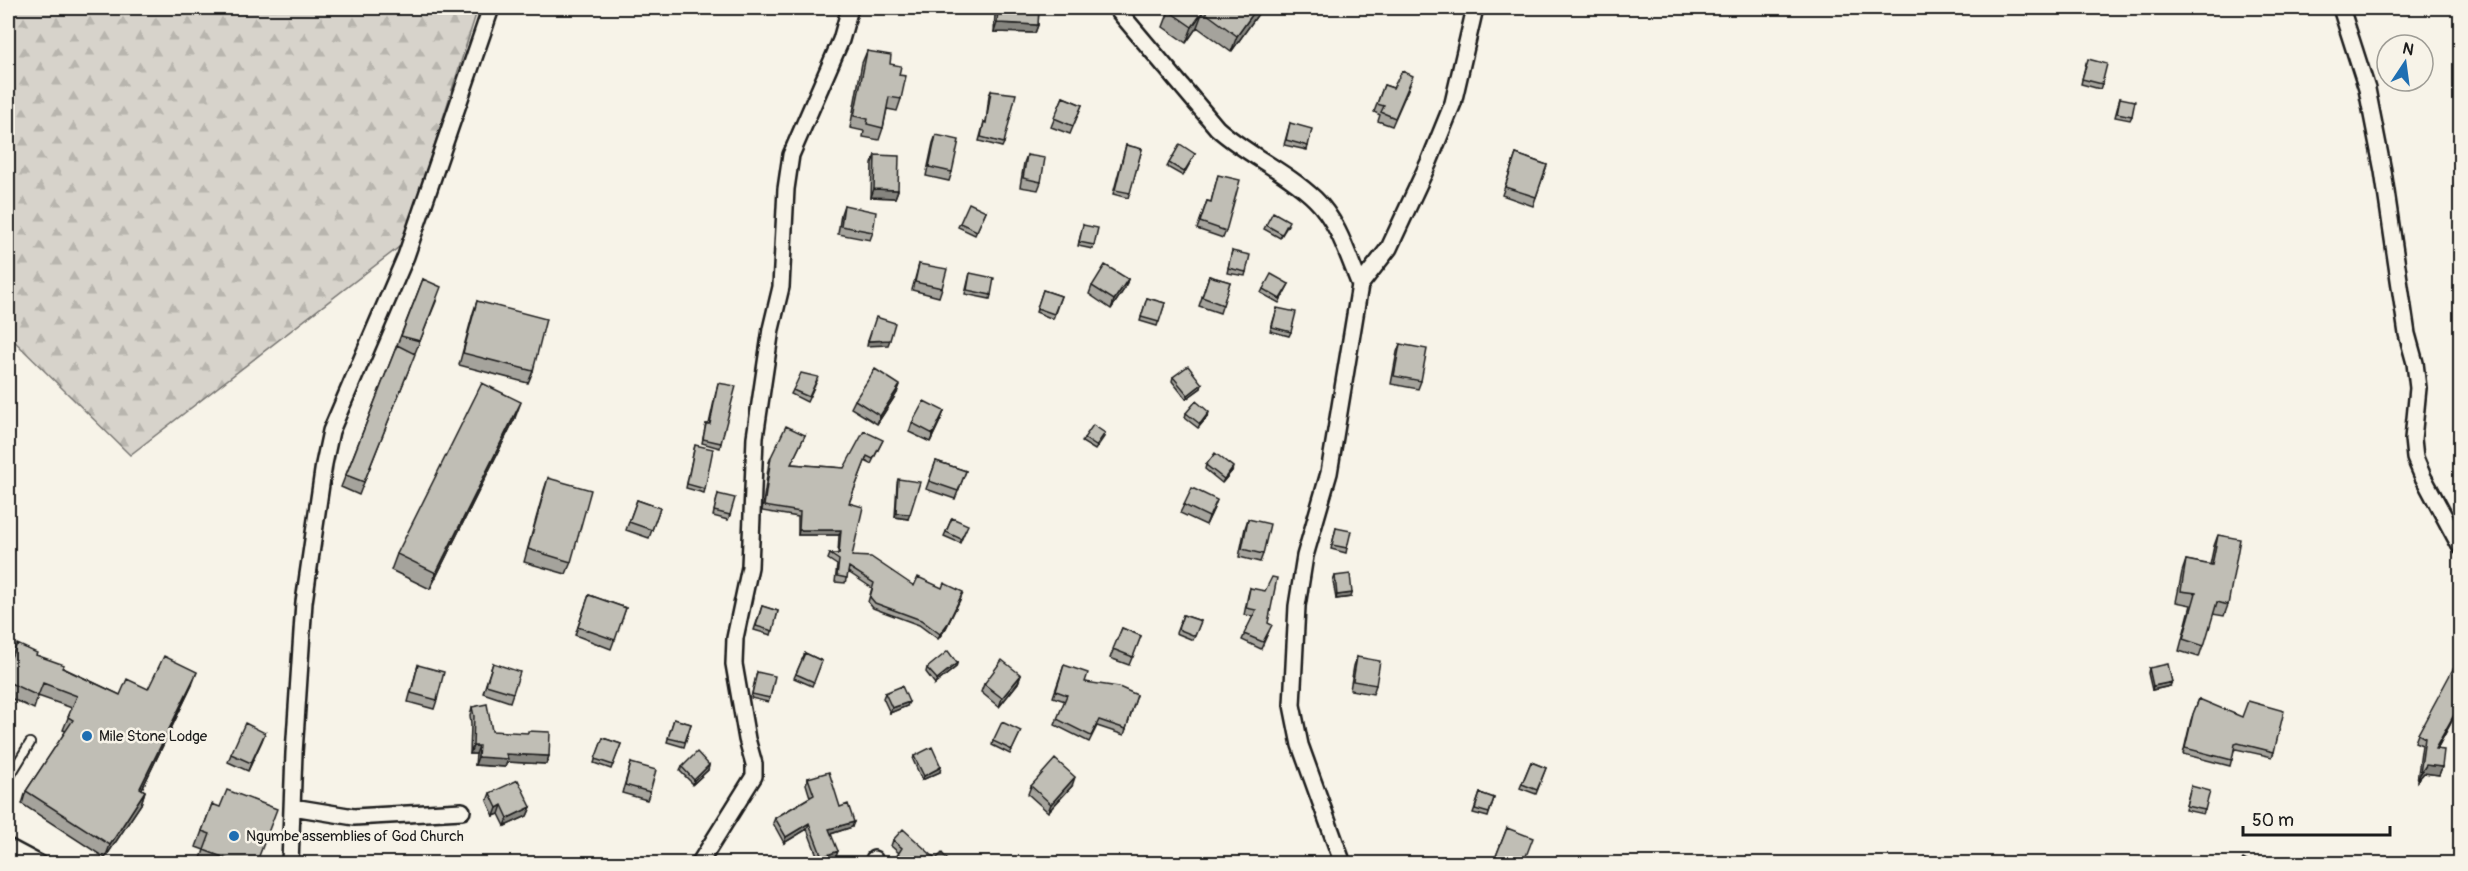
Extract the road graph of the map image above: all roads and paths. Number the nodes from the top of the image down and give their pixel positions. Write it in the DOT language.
graph roads {
  1 [pos="491,8"];
  2 [pos="850,8"];
  3 [pos="1116,8"];
  4 [pos="1475,8"];
  5 [pos="2341,8"];
  6 [pos="1360,285"];
  7 [pos="2460,546"];
  8 [pos="30,743"];
  9 [pos="8,779"];
  10 [pos="293,807"];
  11 [pos="462,811"];
  12 [pos="8,848"];
  13 [pos="40,864"];
  14 [pos="290,864"];
  15 [pos="699,864"];
  16 [pos="1343,864"];
  1 -- 10 [label="street"];
  2 -- 15 [label="street"];
  3 -- 6 [label="street"];
  4 -- 6 [label="street"];
  5 -- 7 [label="street"];
  6 -- 16 [label="street"];
  8 -- 9 [label="lane"];
  10 -- 11 [label="street"];
  10 -- 14 [label="street"];
  12 -- 13 [label="street"];
}
